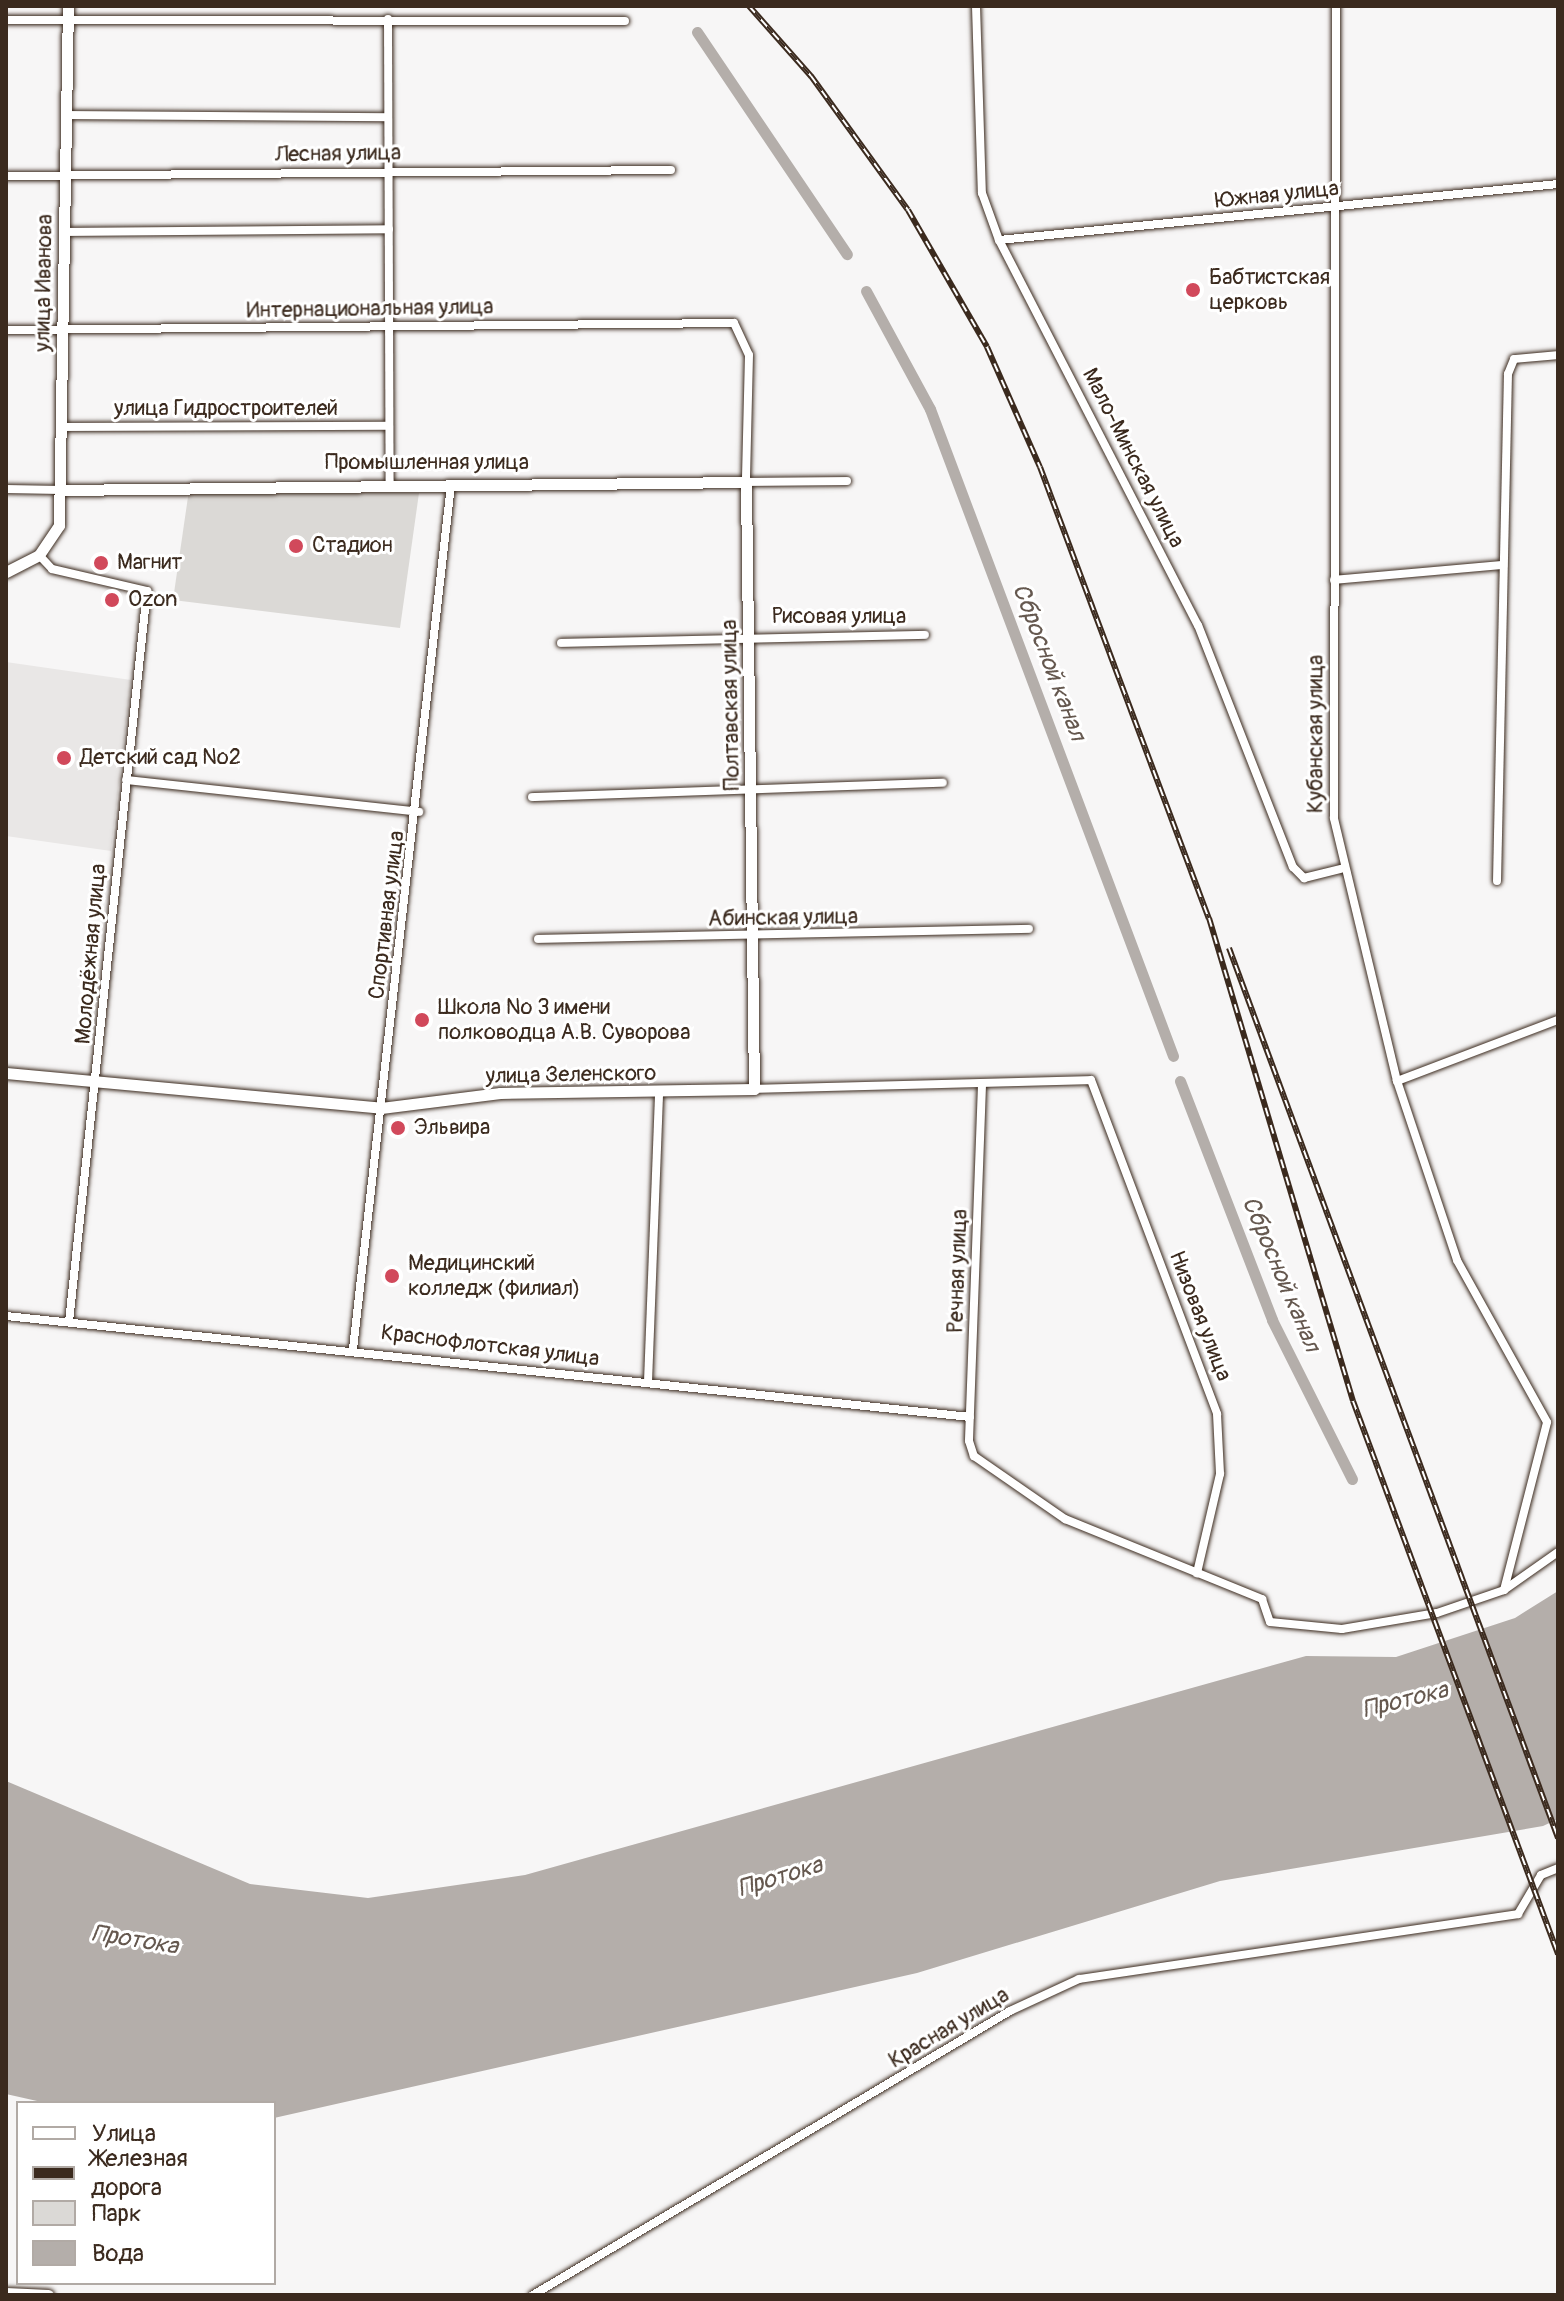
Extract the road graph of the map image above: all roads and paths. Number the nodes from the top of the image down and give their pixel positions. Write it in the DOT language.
graph roads {
  1 [pos="68,6"];
  2 [pos="976,6"];
  3 [pos="1336,6"];
  4 [pos="388,19"];
  5 [pos="6,20"];
  6 [pos="68,20"];
  7 [pos="625,21"];
  8 [pos="67,115"];
  9 [pos="388,117"];
  10 [pos="671,170"];
  11 [pos="388,171"];
  12 [pos="65,175"];
  13 [pos="6,176"];
  14 [pos="1558,184"];
  15 [pos="1333,208"];
  16 [pos="389,229"];
  17 [pos="65,232"];
  18 [pos="999,240"];
  19 [pos="734,323"];
  20 [pos="389,327"];
  21 [pos="6,330"];
  22 [pos="62,330"];
  23 [pos="1558,355"];
  24 [pos="389,426"];
  25 [pos="63,427"];
  26 [pos="847,481"];
  27 [pos="746,482"];
  28 [pos="390,484"];
  29 [pos="451,485"];
  30 [pos="6,489"];
  31 [pos="61,490"];
  32 [pos="39,555"];
  33 [pos="1503,565"];
  34 [pos="6,572"];
  35 [pos="1334,580"];
  36 [pos="749,635"];
  37 [pos="925,635"];
  38 [pos="561,643"];
  39 [pos="126,780"];
  40 [pos="943,783"];
  41 [pos="752,791"];
  42 [pos="532,797"];
  43 [pos="419,812"];
  44 [pos="1341,869"];
  45 [pos="1497,881"];
  46 [pos="1029,929"];
  47 [pos="754,938"];
  48 [pos="538,939"];
  49 [pos="1558,1020"];
  50 [pos="6,1073"];
  51 [pos="1091,1080"];
  52 [pos="97,1081"];
  53 [pos="1397,1081"];
  54 [pos="982,1085"];
  55 [pos="754,1089"];
  56 [pos="659,1094"];
  57 [pos="381,1108"];
  58 [pos="6,1316"];
  59 [pos="69,1322"];
  60 [pos="353,1349"];
  61 [pos="648,1382"];
  62 [pos="970,1417"];
  63 [pos="1558,1552"];
  64 [pos="1197,1573"];
  65 [pos="1504,1590"];
  66 [pos="1558,1868"];
  67 [pos="552,2292"];
  68 [pos="6,2293"];
  69 [pos="48,2295"];
  70 [pos="533,2295"];
  1 -- 6 [label="street, улица Иванова"];
  2 -- 18 [label="street, Мало-Минская улица"];
  3 -- 15 [label="street, Кубанская улица"];
  4 -- 6 [label="street"];
  4 -- 7 [label="street"];
  4 -- 9 [label="street"];
  5 -- 6 [label="street"];
  6 -- 8 [label="street, улица Иванова"];
  8 -- 9 [label="street"];
  8 -- 12 [label="street, улица Иванова"];
  9 -- 11 [label="street"];
  10 -- 11 [label="street, Лесная улица"];
  11 -- 12 [label="street, Лесная улица"];
  11 -- 16 [label="street"];
  12 -- 13 [label="street, Лесная улица"];
  12 -- 17 [label="street, улица Иванова"];
  14 -- 15 [label="street, Южная улица"];
  15 -- 18 [label="street, Южная улица"];
  15 -- 35 [label="street, Кубанская улица"];
  16 -- 17 [label="street"];
  16 -- 20 [label="street"];
  17 -- 22 [label="street, улица Иванова"];
  18 -- 44 [label="street, Мало-Минская улица"];
  19 -- 20 [label="street, Интернациональная улица"];
  19 -- 27 [label="street, Полтавская улица"];
  20 -- 22 [label="street, Интернациональная улица"];
  20 -- 24 [label="street"];
  21 -- 22 [label="street, Интернациональная улица"];
  22 -- 25 [label="street, улица Иванова"];
  23 -- 33 [label="street"];
  24 -- 25 [label="street, улица Гидростроителей"];
  24 -- 28 [label="street"];
  25 -- 31 [label="street, улица Иванова"];
  26 -- 27 [label="street, Промышленная улица"];
  27 -- 29 [label="street, Промышленная улица"];
  27 -- 36 [label="street, Полтавская улица"];
  28 -- 29 [label="street, Промышленная улица"];
  28 -- 31 [label="street, Промышленная улица"];
  29 -- 43 [label="street, Спортивная улица"];
  30 -- 31 [label="street, Промышленная улица"];
  31 -- 32 [label="street, улица Иванова"];
  32 -- 34 [label="street"];
  32 -- 39 [label="street, Молодёжная улица"];
  33 -- 35 [label="street"];
  33 -- 45 [label="street"];
  35 -- 44 [label="street, Кубанская улица"];
  36 -- 37 [label="street, Рисовая улица"];
  36 -- 38 [label="street, Рисовая улица"];
  36 -- 41 [label="street, Полтавская улица"];
  39 -- 43 [label="street"];
  39 -- 52 [label="street, Молодёжная улица"];
  40 -- 41 [label="street"];
  41 -- 42 [label="street"];
  41 -- 47 [label="street, Полтавская улица"];
  43 -- 57 [label="street, Спортивная улица"];
  44 -- 53 [label="street, Кубанская улица"];
  46 -- 47 [label="street, Абинская улица"];
  47 -- 48 [label="street, Абинская улица"];
  47 -- 55 [label="street, Полтавская улица"];
  49 -- 53 [label="street"];
  50 -- 52 [label="street, улица Зеленского"];
  51 -- 54 [label="street, улица Зеленского"];
  51 -- 64 [label="street, Низовая улица"];
  52 -- 57 [label="street, улица Зеленского"];
  52 -- 59 [label="street, Молодёжная улица"];
  53 -- 65 [label="street, Кубанская улица"];
  54 -- 55 [label="street, улица Зеленского"];
  54 -- 62 [label="street, Речная улица"];
  55 -- 56 [label="street, улица Зеленского"];
  56 -- 57 [label="street, улица Зеленского"];
  56 -- 61 [label="street"];
  57 -- 60 [label="street, Спортивная улица"];
  58 -- 59 [label="street, Краснофлотская улица"];
  59 -- 60 [label="street, Краснофлотская улица"];
  60 -- 61 [label="street, Краснофлотская улица"];
  61 -- 62 [label="street, Краснофлотская улица"];
  62 -- 64 [label="street, Речная улица"];
  63 -- 65 [label="street"];
  64 -- 65 [label="street"];
  66 -- 67 [label="street, Красная улица"];
  67 -- 70 [label="street, Красная улица"];
  68 -- 69 [label="street"];
}
